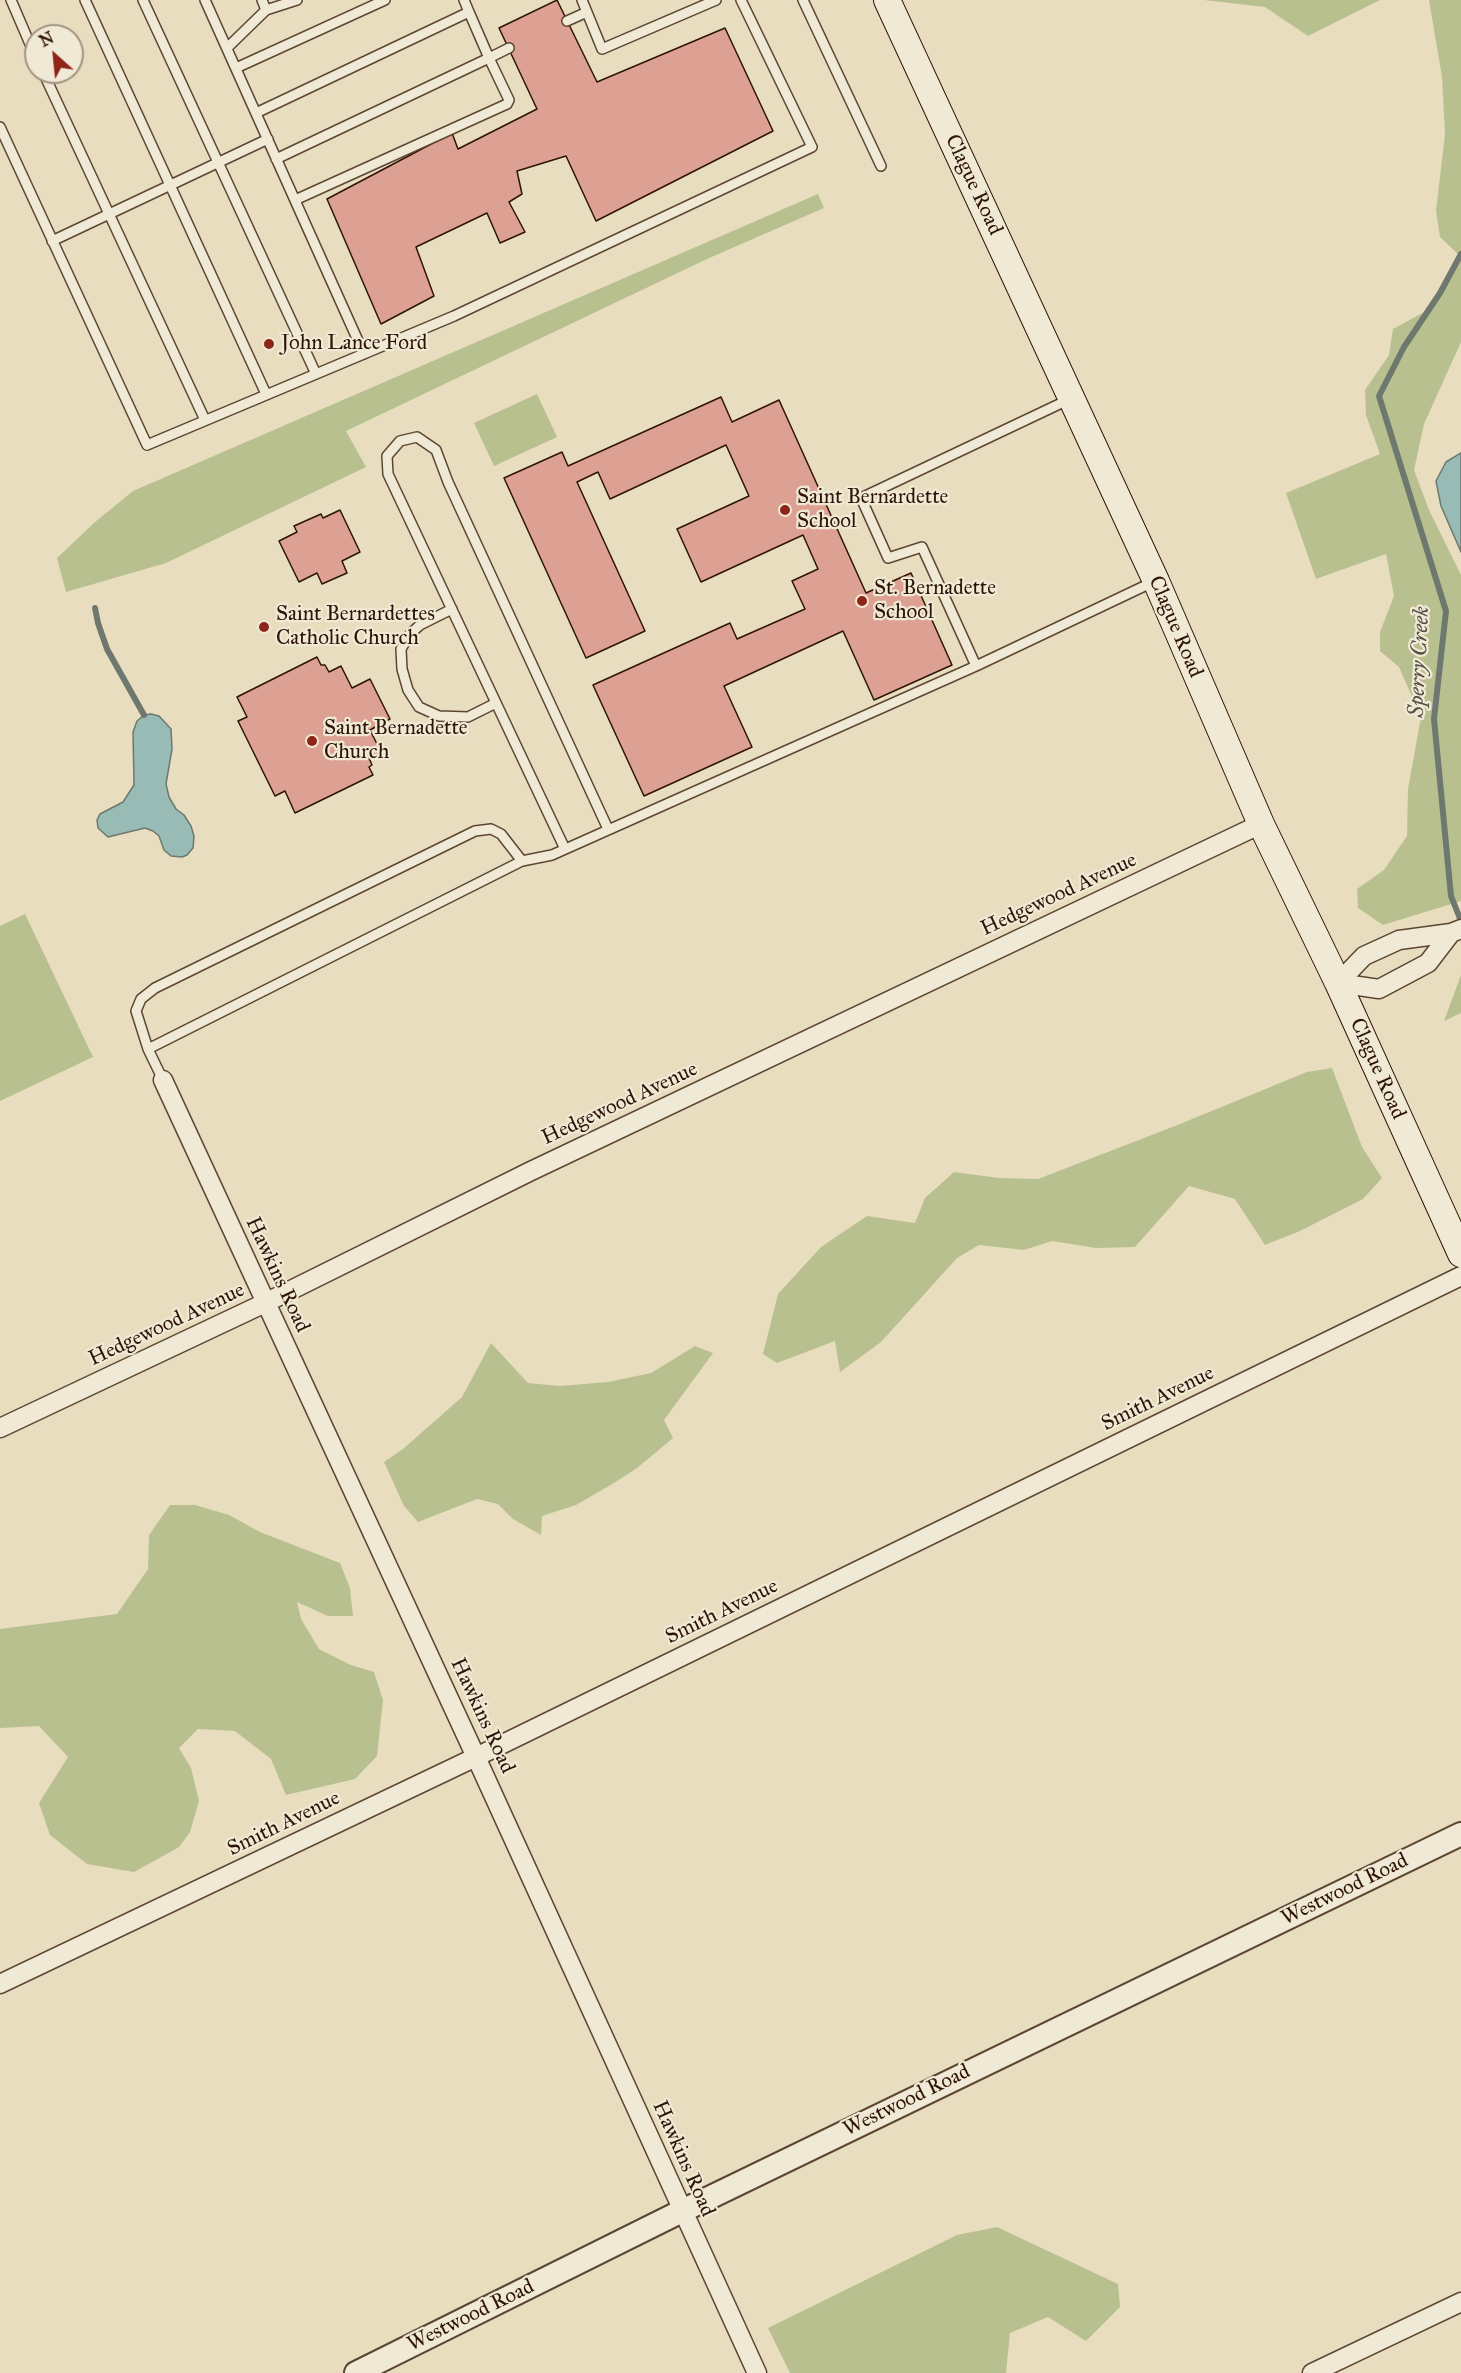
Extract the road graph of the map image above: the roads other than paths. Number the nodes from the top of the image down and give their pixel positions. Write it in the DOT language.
graph roads {
  1 [pos="10,0"];
  2 [pos="85,0"];
  3 [pos="143,0"];
  4 [pos="205,0"];
  5 [pos="297,0"];
  6 [pos="385,0"];
  7 [pos="464,0"];
  8 [pos="582,0"];
  9 [pos="716,0"];
  10 [pos="741,0"];
  11 [pos="803,0"];
  12 [pos="887,0"];
  13 [pos="264,5"];
  14 [pos="469,12"];
  15 [pos="587,12"];
  16 [pos="567,21"];
  17 [pos="24,31"];
  18 [pos="227,48"];
  19 [pos="509,48"];
  20 [pos="489,58"];
  21 [pos="236,68"];
  22 [pos="49,84"];
  23 [pos="256,113"];
  24 [pos="0,127"];
  25 [pos="268,139"];
  26 [pos="276,159"];
  27 [pos="218,161"];
  28 [pos="881,166"];
  29 [pos="171,186"];
  30 [pos="295,200"];
  31 [pos="110,216"];
  32 [pos="52,241"];
  33 [pos="364,354"];
  34 [pos="315,374"];
  35 [pos="266,394"];
  36 [pos="1072,398"];
  37 [pos="205,420"];
  38 [pos="1156,581"];
  39 [pos="452,609"];
  40 [pos="976,666"];
  41 [pos="496,703"];
  42 [pos="1261,824"];
  43 [pos="608,829"];
  44 [pos="565,849"];
  45 [pos="522,861"];
  46 [pos="1456,931"];
  47 [pos="1338,983"];
  48 [pos="148,1049"];
  49 [pos="163,1080"];
  50 [pos="1461,1254"];
  51 [pos="1461,1276"];
  52 [pos="265,1303"];
  53 [pos="0,1428"];
  54 [pos="476,1757"];
  55 [pos="1461,1834"];
  56 [pos="0,1984"];
  57 [pos="682,2211"];
  58 [pos="1461,2302"];
  59 [pos="356,2373"];
  60 [pos="757,2373"];
  61 [pos="1312,2373"];
  1 -- 17 [label="lane"];
  2 -- 29 [label="lane"];
  3 -- 27 [label="lane"];
  4 -- 18 [label="lane"];
  5 -- 13 [label="lane"];
  6 -- 21 [label="lane"];
  7 -- 14 [label="lane"];
  8 -- 15 [label="lane"];
  9 -- 15 [label="lane"];
  10 -- 33 [label="lane"];
  11 -- 28 [label="lane"];
  12 -- 36 [label="main road, Clague Road"];
  13 -- 18 [label="lane"];
  14 -- 20 [label="lane"];
  14 -- 23 [label="lane"];
  15 -- 16 [label="lane"];
  18 -- 21 [label="lane"];
  19 -- 20 [label="lane"];
  20 -- 26 [label="lane"];
  20 -- 30 [label="lane"];
  21 -- 23 [label="lane"];
  22 -- 31 [label="lane"];
  23 -- 25 [label="lane"];
  24 -- 32 [label="lane"];
  25 -- 26 [label="lane"];
  25 -- 27 [label="lane"];
  26 -- 30 [label="lane"];
  27 -- 29 [label="lane"];
  27 -- 34 [label="lane"];
  29 -- 31 [label="lane"];
  29 -- 35 [label="lane"];
  30 -- 33 [label="lane"];
  31 -- 32 [label="lane"];
  31 -- 37 [label="lane"];
  32 -- 37 [label="lane"];
  33 -- 34 [label="lane"];
  34 -- 35 [label="lane"];
  35 -- 37 [label="lane"];
  36 -- 38 [label="main road, Clague Road"];
  36 -- 40 [label="lane"];
  38 -- 40 [label="lane"];
  38 -- 42 [label="main road, Clague Road"];
  39 -- 41 [label="lane"];
  39 -- 41 [label="lane"];
  39 -- 43 [label="lane"];
  40 -- 43 [label="lane"];
  41 -- 44 [label="lane"];
  42 -- 47 [label="main road, Clague Road"];
  42 -- 52 [label="street, Hedgewood Avenue"];
  43 -- 44 [label="lane"];
  44 -- 45 [label="lane"];
  45 -- 48 [label="lane"];
  45 -- 48 [label="lane"];
  46 -- 47 [label="street"];
  46 -- 47 [label="street"];
  47 -- 50 [label="main road, Clague Road"];
  48 -- 49 [label="lane"];
  49 -- 52 [label="street, Hawkins Road"];
  51 -- 54 [label="street, Smith Avenue"];
  52 -- 53 [label="street, Hedgewood Avenue"];
  52 -- 54 [label="street, Hawkins Road"];
  54 -- 56 [label="street, Smith Avenue"];
  54 -- 57 [label="street, Hawkins Road"];
  55 -- 57 [label="street, Westwood Road"];
  57 -- 59 [label="street, Westwood Road"];
  57 -- 60 [label="street, Hawkins Road"];
  58 -- 61 [label="street"];
}
